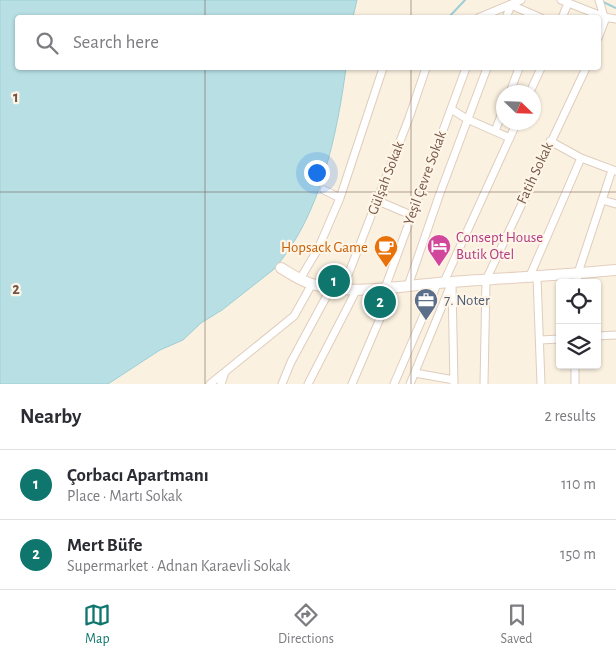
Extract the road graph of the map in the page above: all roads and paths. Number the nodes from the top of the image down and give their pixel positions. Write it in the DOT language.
graph roads {
  1 [pos="521,0"];
  2 [pos="599,0"];
  3 [pos="565,1"];
  4 [pos="511,5"];
  5 [pos="488,15"];
  6 [pos="507,15"];
  7 [pos="534,15"];
  8 [pos="563,15"];
  9 [pos="599,15"];
  10 [pos="601,16"];
  11 [pos="604,17"];
  12 [pos="616,19"];
  13 [pos="601,30"];
  14 [pos="382,70"];
  15 [pos="425,70"];
  16 [pos="465,70"];
  17 [pos="486,70"];
  18 [pos="518,70"];
  19 [pos="540,70"];
  20 [pos="585,70"];
  21 [pos="513,85"];
  22 [pos="533,85"];
  23 [pos="451,109"];
  24 [pos="467,119"];
  25 [pos="514,130"];
  26 [pos="495,131"];
  27 [pos="510,138"];
  28 [pos="550,141"];
  29 [pos="581,158"];
  30 [pos="614,170"];
  31 [pos="324,190"];
  32 [pos="340,198"];
  33 [pos="602,200"];
  34 [pos="378,201"];
  35 [pos="616,204"];
  36 [pos="411,214"];
  37 [pos="281,268"];
  38 [pos="616,270"];
  39 [pos="533,277"];
  40 [pos="577,278"];
  41 [pos="300,279"];
  42 [pos="486,280"];
  43 [pos="445,282"];
  44 [pos="312,284"];
  45 [pos="408,286"];
  46 [pos="331,288"];
  47 [pos="344,288"];
  48 [pos="389,288"];
  49 [pos="357,289"];
  50 [pos="616,335"];
  51 [pos="601,336"];
  52 [pos="556,338"];
  53 [pos="540,340"];
  54 [pos="575,369"];
  55 [pos="225,372"];
  56 [pos="415,373"];
  57 [pos="454,382"];
  58 [pos="210,384"];
  59 [pos="222,384"];
  60 [pos="282,384"];
  61 [pos="308,384"];
  62 [pos="352,384"];
  63 [pos="394,384"];
  64 [pos="410,384"];
  65 [pos="484,384"];
  66 [pos="541,384"];
  67 [pos="575,384"];
  1 -- 4 [label="street"];
  2 -- 11 [label="street"];
  3 -- 8 [label="street"];
  3 -- 9 [label="street"];
  4 -- 5 [label="street"];
  4 -- 6 [label="street"];
  4 -- 7 [label="street"];
  10 -- 11 [label="street"];
  11 -- 12 [label="street"];
  11 -- 13 [label="street"];
  14 -- 32 [label="street"];
  15 -- 34 [label="street, Gülşah Sokak"];
  16 -- 23 [label="street, Yeşil Çevre Sokak"];
  17 -- 24 [label="street"];
  18 -- 21 [label="street"];
  19 -- 22 [label="street"];
  20 -- 28 [label="street, Fatih Sokak"];
  23 -- 24 [label="street"];
  23 -- 36 [label="street, Yeşil Çevre Sokak"];
  24 -- 26 [label="street"];
  24 -- 45 [label="street"];
  25 -- 27 [label="street"];
  26 -- 27 [label="street"];
  27 -- 43 [label="street"];
  28 -- 29 [label="street"];
  28 -- 42 [label="street, Fatih Sokak"];
  29 -- 30 [label="street"];
  29 -- 39 [label="street"];
  30 -- 33 [label="street"];
  31 -- 32 [label="street"];
  32 -- 41 [label="street"];
  33 -- 35 [label="street"];
  33 -- 40 [label="street"];
  34 -- 36 [label="street"];
  34 -- 47 [label="street, Gülşah Sokak"];
  36 -- 48 [label="street, Yeşil Çevre Sokak"];
  37 -- 41 [label="main road"];
  38 -- 40 [label="main road"];
  39 -- 40 [label="main road"];
  39 -- 42 [label="main road"];
  39 -- 53 [label="street"];
  41 -- 44 [label="main road"];
  42 -- 43 [label="main road"];
  42 -- 65 [label="street"];
  43 -- 45 [label="main road"];
  43 -- 56 [label="street"];
  43 -- 57 [label="street"];
  43 -- 63 [label="street"];
  44 -- 46 [label="main road"];
  44 -- 55 [label="street"];
  45 -- 48 [label="main road"];
  46 -- 47 [label="main road"];
  46 -- 60 [label="street"];
  47 -- 49 [label="main road"];
  48 -- 49 [label="main road"];
  48 -- 62 [label="street, Yeşil Çevre Sokak"];
  49 -- 61 [label="street"];
  50 -- 51 [label="street"];
  52 -- 53 [label="street"];
  53 -- 66 [label="street"];
  54 -- 67 [label="street"];
  55 -- 58 [label="street"];
  55 -- 59 [label="street"];
  56 -- 57 [label="street"];
  56 -- 64 [label="street"];
}
